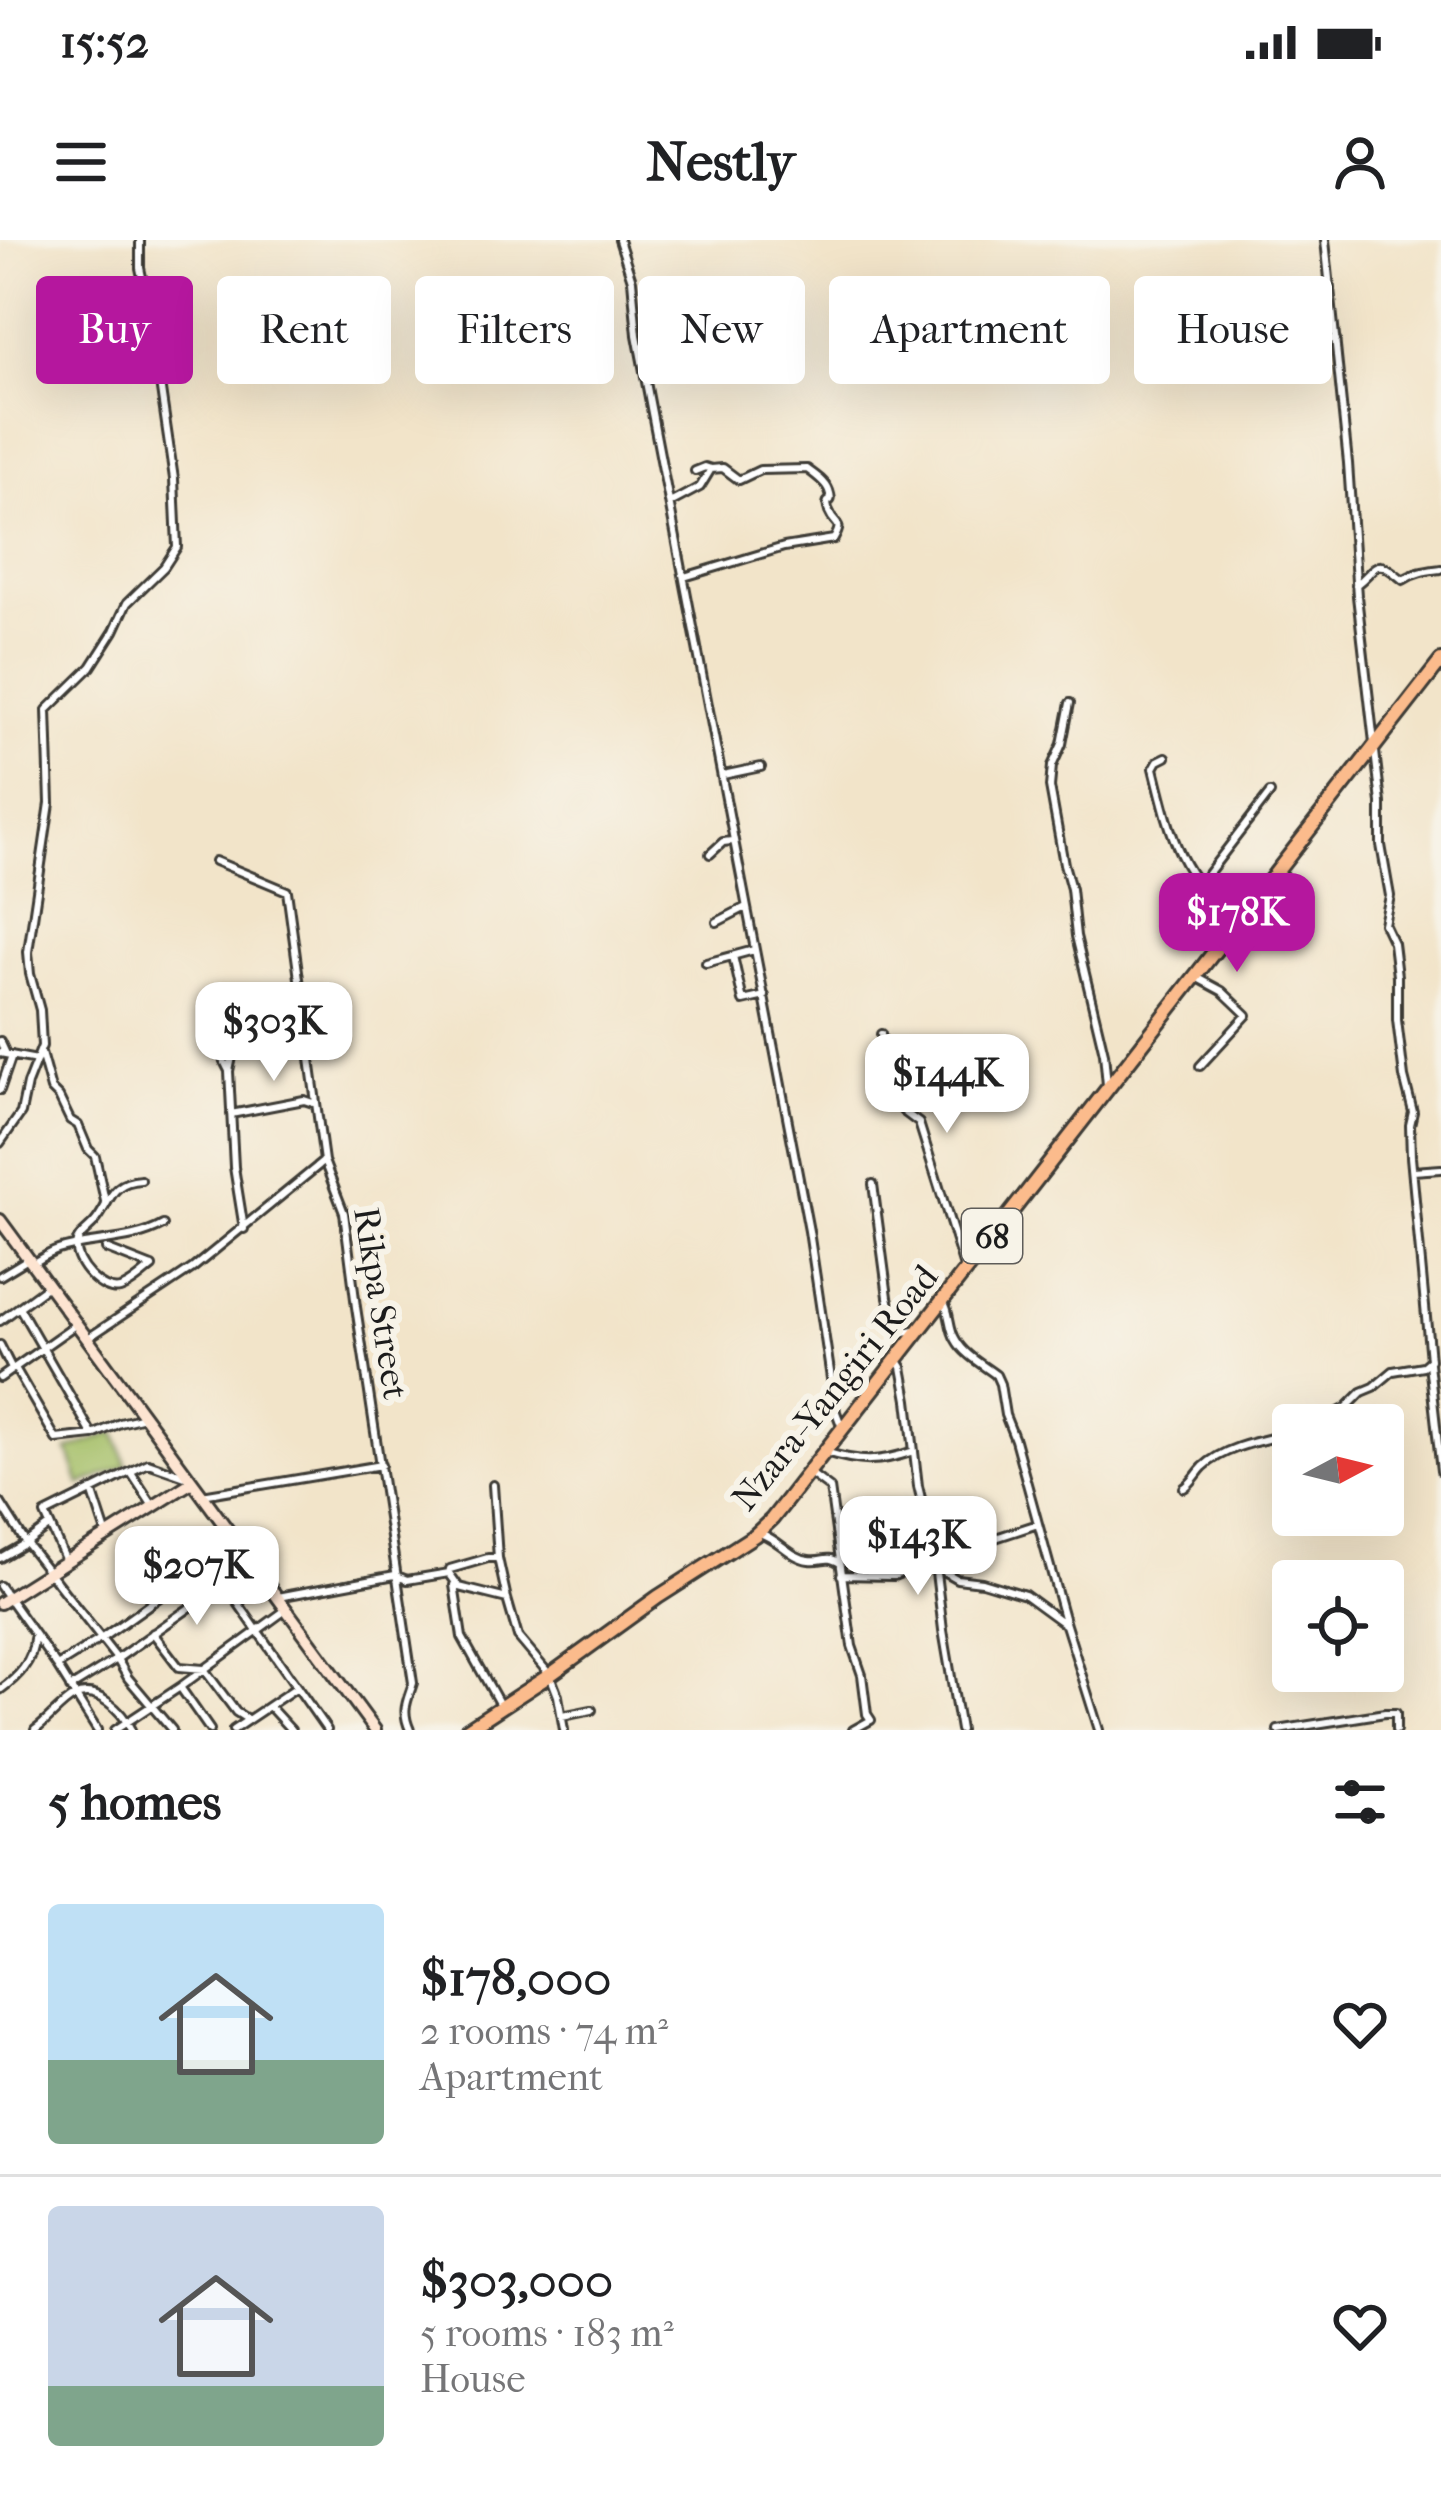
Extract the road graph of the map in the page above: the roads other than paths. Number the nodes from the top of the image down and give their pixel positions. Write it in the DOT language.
graph roads {
  1 [pos="140,240"];
  2 [pos="620,240"];
  3 [pos="1325,240"];
  4 [pos="1332,340"];
  5 [pos="1336,340"];
  6 [pos="711,469"];
  7 [pos="694,471"];
  8 [pos="670,502"];
  9 [pos="1441,569"];
  10 [pos="685,577"];
  11 [pos="1356,585"];
  12 [pos="1441,661"];
  13 [pos="1070,703"];
  14 [pos="1052,740"];
  15 [pos="1063,740"];
  16 [pos="1375,746"];
  17 [pos="1166,757"];
  18 [pos="761,767"];
  19 [pos="723,775"];
  20 [pos="1270,793"];
  21 [pos="733,840"];
  22 [pos="710,854"];
  23 [pos="214,861"];
  24 [pos="1212,899"];
  25 [pos="746,908"];
  26 [pos="717,922"];
  27 [pos="1238,922"];
  28 [pos="755,950"];
  29 [pos="733,956"];
  30 [pos="706,963"];
  31 [pos="1196,977"];
  32 [pos="765,996"];
  33 [pos="881,1034"];
  34 [pos="0,1039"];
  35 [pos="6,1054"];
  36 [pos="38,1058"];
  37 [pos="1200,1066"];
  38 [pos="230,1071"];
  39 [pos="3,1077"];
  40 [pos="1107,1089"];
  41 [pos="0,1090"];
  42 [pos="316,1104"];
  43 [pos="231,1114"];
  44 [pos="11,1126"];
  45 [pos="0,1131"];
  46 [pos="0,1142"];
  47 [pos="324,1161"];
  48 [pos="1441,1169"];
  49 [pos="1413,1171"];
  50 [pos="141,1180"];
  51 [pos="873,1184"];
  52 [pos="105,1201"];
  53 [pos="163,1225"];
  54 [pos="2,1226"];
  55 [pos="244,1229"];
  56 [pos="75,1246"];
  57 [pos="106,1249"];
  58 [pos="30,1262"];
  59 [pos="967,1270"];
  60 [pos="0,1276"];
  61 [pos="49,1285"];
  62 [pos="942,1300"];
  63 [pos="19,1307"];
  64 [pos="0,1321"];
  65 [pos="77,1324"];
  66 [pos="919,1331"];
  67 [pos="88,1338"];
  68 [pos="0,1345"];
  69 [pos="42,1348"];
  70 [pos="897,1359"];
  71 [pos="1429,1363"];
  72 [pos="14,1369"];
  73 [pos="0,1378"];
  74 [pos="1350,1404"];
  75 [pos="144,1417"];
  76 [pos="844,1426"];
  77 [pos="93,1436"];
  78 [pos="1272,1438"];
  79 [pos="914,1451"];
  80 [pos="824,1452"];
  81 [pos="381,1466"];
  82 [pos="1441,1471"];
  83 [pos="808,1472"];
  84 [pos="131,1473"];
  85 [pos="190,1479"];
  86 [pos="494,1485"];
  87 [pos="1184,1488"];
  88 [pos="92,1490"];
  89 [pos="202,1495"];
  90 [pos="0,1502"];
  91 [pos="153,1506"];
  92 [pos="1038,1524"];
  93 [pos="50,1525"];
  94 [pos="758,1533"];
  95 [pos="107,1535"];
  96 [pos="237,1542"];
  97 [pos="26,1543"];
  98 [pos="0,1558"];
  99 [pos="498,1558"];
  100 [pos="837,1558"];
  101 [pos="66,1561"];
  102 [pos="253,1563"];
  103 [pos="935,1564"];
  104 [pos="49,1572"];
  105 [pos="395,1575"];
  106 [pos="842,1575"];
  107 [pos="452,1577"];
  108 [pos="224,1582"];
  109 [pos="0,1586"];
  110 [pos="278,1597"];
  111 [pos="507,1600"];
  112 [pos="4,1601"];
  113 [pos="287,1609"];
  114 [pos="1066,1625"];
  115 [pos="257,1630"];
  116 [pos="153,1633"];
  117 [pos="34,1635"];
  118 [pos="102,1638"];
  119 [pos="117,1659"];
  120 [pos="57,1666"];
  121 [pos="204,1669"];
  122 [pos="550,1676"];
  123 [pos="180,1687"];
  124 [pos="297,1687"];
  125 [pos="0,1690"];
  126 [pos="72,1692"];
  127 [pos="153,1705"];
  128 [pos="269,1706"];
  129 [pos="501,1707"];
  130 [pos="592,1710"];
  131 [pos="562,1716"];
  132 [pos="247,1719"];
  133 [pos="48,1721"];
  134 [pos="129,1726"];
  135 [pos="35,1730"];
  136 [pos="54,1730"];
  137 [pos="97,1730"];
  138 [pos="115,1730"];
  139 [pos="172,1730"];
  140 [pos="210,1730"];
  141 [pos="233,1730"];
  142 [pos="291,1730"];
  143 [pos="327,1730"];
  144 [pos="375,1730"];
  145 [pos="410,1730"];
  146 [pos="466,1730"];
  147 [pos="564,1730"];
  148 [pos="853,1730"];
  149 [pos="960,1730"];
  150 [pos="1099,1730"];
  151 [pos="1278,1730"];
  152 [pos="1396,1730"];
  1 -- 36 [label="street"];
  2 -- 8 [label="street"];
  3 -- 5 [label="street"];
  4 -- 5 [label="street"];
  5 -- 11 [label="street"];
  6 -- 7 [label="street"];
  6 -- 8 [label="street"];
  6 -- 10 [label="street"];
  8 -- 10 [label="street"];
  9 -- 11 [label="street"];
  10 -- 19 [label="street"];
  11 -- 16 [label="street"];
  12 -- 16 [label="main road, Nzara-Yangiri Road / 68"];
  13 -- 15 [label="street"];
  14 -- 15 [label="street"];
  15 -- 40 [label="street"];
  16 -- 27 [label="main road, Nzara-Yangiri Road / 68"];
  16 -- 49 [label="street"];
  17 -- 24 [label="street"];
  18 -- 19 [label="street"];
  19 -- 21 [label="street"];
  20 -- 24 [label="street"];
  21 -- 22 [label="street"];
  21 -- 25 [label="street"];
  23 -- 42 [label="street, Rikpa Street"];
  24 -- 27 [label="street"];
  25 -- 26 [label="street"];
  25 -- 28 [label="street"];
  27 -- 31 [label="main road, Nzara-Yangiri Road / 68"];
  28 -- 29 [label="street"];
  28 -- 32 [label="street"];
  29 -- 30 [label="street"];
  29 -- 32 [label="street"];
  31 -- 37 [label="street"];
  31 -- 40 [label="main road, Nzara-Yangiri Road / 68"];
  32 -- 76 [label="street"];
  33 -- 59 [label="street"];
  34 -- 35 [label="street"];
  35 -- 36 [label="street"];
  35 -- 39 [label="street"];
  36 -- 44 [label="street"];
  36 -- 52 [label="street"];
  38 -- 43 [label="street"];
  39 -- 41 [label="street"];
  40 -- 59 [label="main road, Nzara-Yangiri Road / 68"];
  42 -- 43 [label="street"];
  42 -- 47 [label="street, Rikpa Street"];
  43 -- 55 [label="street"];
  44 -- 45 [label="street"];
  44 -- 46 [label="street"];
  47 -- 55 [label="street"];
  47 -- 81 [label="street, Rikpa Street"];
  48 -- 49 [label="street"];
  49 -- 71 [label="street"];
  50 -- 52 [label="street"];
  51 -- 66 [label="street"];
  52 -- 56 [label="street"];
  53 -- 56 [label="street"];
  54 -- 58 [label="street"];
  55 -- 67 [label="street"];
  56 -- 57 [label="street"];
  56 -- 58 [label="street"];
  58 -- 60 [label="street"];
  58 -- 61 [label="street"];
  59 -- 62 [label="main road, Nzara-Yangiri Road / 68"];
  61 -- 63 [label="street"];
  61 -- 65 [label="street"];
  62 -- 66 [label="main road, Nzara-Yangiri Road / 68"];
  62 -- 92 [label="street"];
  63 -- 64 [label="street"];
  63 -- 69 [label="street"];
  65 -- 67 [label="street"];
  65 -- 69 [label="street"];
  66 -- 70 [label="main road, Nzara-Yangiri Road / 68"];
  67 -- 75 [label="street"];
  68 -- 72 [label="street"];
  69 -- 72 [label="street"];
  69 -- 77 [label="street"];
  70 -- 76 [label="main road, Nzara-Yangiri Road / 68"];
  70 -- 79 [label="street"];
  71 -- 74 [label="street"];
  71 -- 82 [label="street"];
  72 -- 73 [label="street"];
  72 -- 77 [label="street"];
  75 -- 77 [label="street"];
  75 -- 85 [label="street"];
  76 -- 80 [label="main road, Nzara-Yangiri Road / 68"];
  78 -- 87 [label="street"];
  79 -- 80 [label="street"];
  79 -- 103 [label="street"];
  80 -- 83 [label="main road, Nzara-Yangiri Road / 68"];
  81 -- 89 [label="street"];
  81 -- 105 [label="street, Rikpa Street"];
  83 -- 94 [label="main road, Nzara-Yangiri Road / 68"];
  83 -- 100 [label="street"];
  84 -- 85 [label="street"];
  84 -- 88 [label="street"];
  84 -- 91 [label="street"];
  85 -- 89 [label="street"];
  85 -- 91 [label="street"];
  86 -- 99 [label="street"];
  88 -- 93 [label="street"];
  88 -- 95 [label="street"];
  89 -- 96 [label="street"];
  90 -- 97 [label="street"];
  91 -- 95 [label="street"];
  92 -- 103 [label="street"];
  92 -- 114 [label="street"];
  93 -- 97 [label="street"];
  93 -- 101 [label="street"];
  94 -- 100 [label="street"];
  94 -- 122 [label="main road, Nzara-Yangiri Road / 68"];
  95 -- 101 [label="street"];
  96 -- 102 [label="street"];
  96 -- 118 [label="street"];
  97 -- 98 [label="street"];
  97 -- 104 [label="street"];
  99 -- 107 [label="street"];
  99 -- 111 [label="street"];
  100 -- 106 [label="street"];
  101 -- 104 [label="street"];
  102 -- 108 [label="street"];
  102 -- 110 [label="street"];
  103 -- 106 [label="street"];
  103 -- 114 [label="street"];
  103 -- 149 [label="street"];
  104 -- 112 [label="street"];
  104 -- 118 [label="street"];
  105 -- 107 [label="street"];
  105 -- 110 [label="street"];
  105 -- 145 [label="street, Rikpa Street"];
  106 -- 148 [label="street"];
  107 -- 111 [label="street"];
  107 -- 129 [label="street"];
  108 -- 115 [label="street"];
  108 -- 116 [label="street"];
  109 -- 112 [label="street"];
  110 -- 113 [label="street"];
  111 -- 122 [label="street"];
  112 -- 117 [label="street"];
  113 -- 115 [label="street"];
  113 -- 144 [label="street"];
  114 -- 150 [label="street"];
  115 -- 121 [label="street"];
  115 -- 124 [label="street"];
  116 -- 119 [label="street"];
  116 -- 121 [label="street"];
  117 -- 120 [label="street"];
  117 -- 125 [label="street"];
  118 -- 119 [label="street"];
  118 -- 120 [label="street"];
  119 -- 126 [label="street"];
  119 -- 127 [label="street"];
  120 -- 126 [label="street"];
  121 -- 123 [label="street"];
  121 -- 132 [label="street"];
  122 -- 129 [label="main road, Nzara-Yangiri Road / 68"];
  122 -- 131 [label="street"];
  123 -- 127 [label="street"];
  123 -- 140 [label="street"];
  124 -- 128 [label="street"];
  124 -- 143 [label="street"];
  126 -- 133 [label="street"];
  126 -- 134 [label="street"];
  126 -- 137 [label="street"];
  127 -- 134 [label="street"];
  127 -- 139 [label="street"];
  128 -- 132 [label="street"];
  128 -- 142 [label="street"];
  129 -- 146 [label="main road, Nzara-Yangiri Road / 68"];
  130 -- 131 [label="street"];
  131 -- 147 [label="street"];
  132 -- 141 [label="street"];
  133 -- 135 [label="street"];
  133 -- 136 [label="street"];
  134 -- 138 [label="street"];
  151 -- 152 [label="street"];
}
